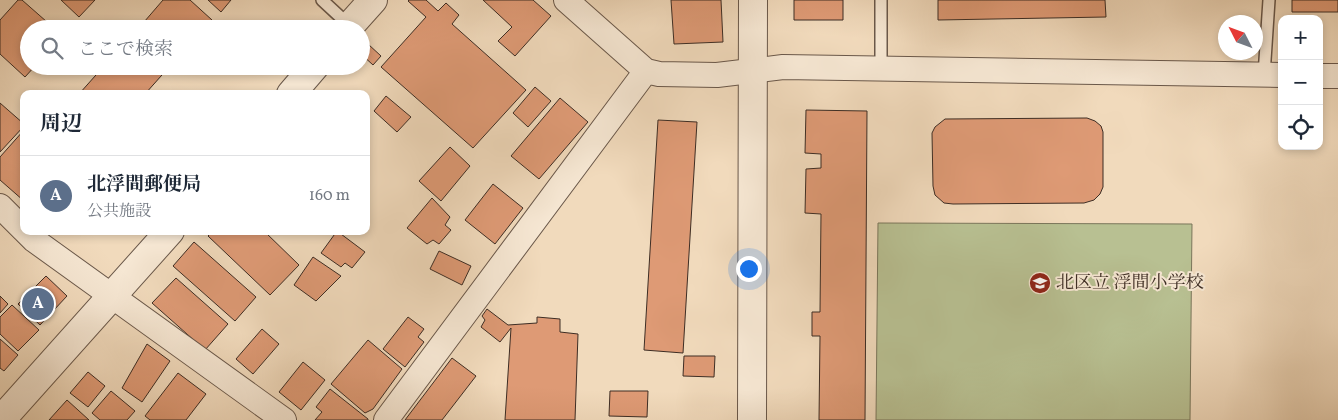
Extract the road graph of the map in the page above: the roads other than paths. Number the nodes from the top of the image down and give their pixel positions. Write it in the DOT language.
graph roads {
  1 [pos="322,0"];
  2 [pos="373,0"];
  3 [pos="566,0"];
  4 [pos="753,0"];
  5 [pos="881,0"];
  6 [pos="1269,0"];
  7 [pos="342,20"];
  8 [pos="355,20"];
  9 [pos="881,69"];
  10 [pos="646,71"];
  11 [pos="753,71"];
  12 [pos="307,75"];
  13 [pos="1273,75"];
  14 [pos="1323,76"];
  15 [pos="1338,76"];
  16 [pos="294,90"];
  17 [pos="0,206"];
  18 [pos="20,227"];
  19 [pos="28,235"];
  20 [pos="167,235"];
  21 [pos="112,298"];
  22 [pos="1,420"];
  23 [pos="284,420"];
  24 [pos="386,420"];
  25 [pos="752,420"];
  1 -- 7 [label="lane"];
  2 -- 8 [label="street"];
  3 -- 10 [label="street"];
  4 -- 11 [label="street"];
  5 -- 9 [label="lane"];
  6 -- 13 [label="lane"];
  9 -- 11 [label="street"];
  9 -- 13 [label="street"];
  10 -- 11 [label="street"];
  10 -- 24 [label="street"];
  11 -- 25 [label="street"];
  12 -- 16 [label="street"];
  14 -- 15 [label="street"];
  17 -- 18 [label="street"];
  19 -- 21 [label="street"];
  20 -- 21 [label="street"];
  21 -- 22 [label="street"];
  21 -- 23 [label="street"];
}
